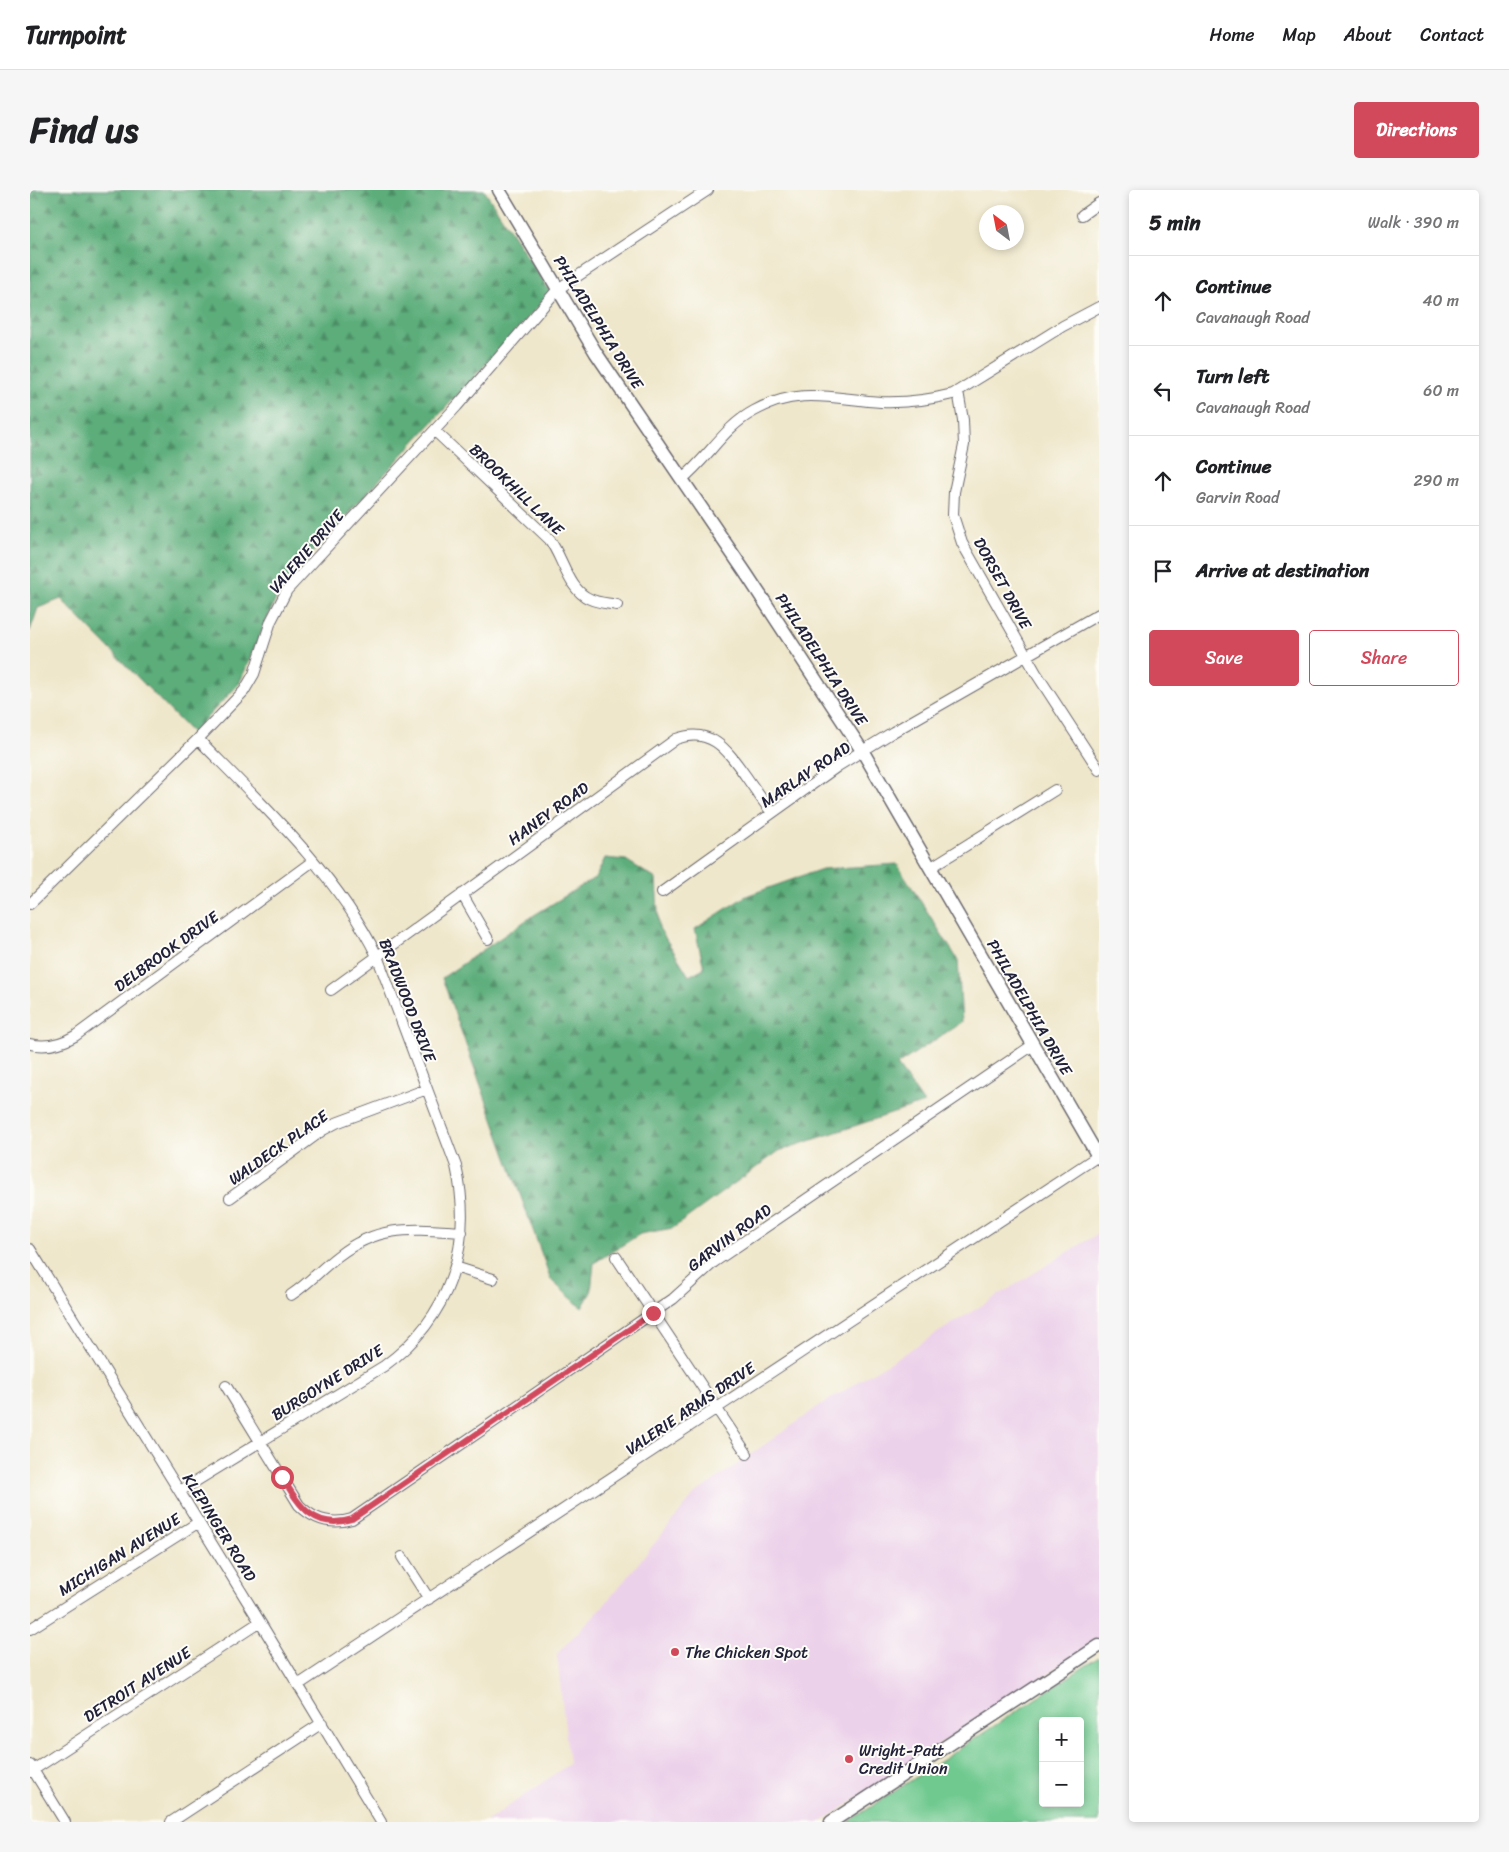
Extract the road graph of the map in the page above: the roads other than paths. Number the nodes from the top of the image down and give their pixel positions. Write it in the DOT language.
graph roads {
  1 [pos="499,190"];
  2 [pos="708,190"];
  3 [pos="1099,203"];
  4 [pos="1082,215"];
  5 [pos="558,288"];
  6 [pos="1099,306"];
  7 [pos="958,391"];
  8 [pos="435,431"];
  9 [pos="682,479"];
  10 [pos="617,605"];
  11 [pos="1099,614"];
  12 [pos="1026,656"];
  13 [pos="198,739"];
  14 [pos="863,752"];
  15 [pos="1099,770"];
  16 [pos="1055,790"];
  17 [pos="772,814"];
  18 [pos="313,861"];
  19 [pos="930,868"];
  20 [pos="662,892"];
  21 [pos="462,894"];
  22 [pos="30,904"];
  23 [pos="488,939"];
  24 [pos="377,956"];
  25 [pos="331,990"];
  26 [pos="30,1044"];
  27 [pos="1033,1044"];
  28 [pos="427,1089"];
  29 [pos="1098,1157"];
  30 [pos="230,1198"];
  31 [pos="462,1232"];
  32 [pos="30,1250"];
  33 [pos="616,1257"];
  34 [pos="456,1267"];
  35 [pos="493,1279"];
  36 [pos="291,1295"];
  37 [pos="653,1313"];
  38 [pos="226,1386"];
  39 [pos="716,1408"];
  40 [pos="260,1441"];
  41 [pos="747,1454"];
  42 [pos="180,1491"];
  43 [pos="199,1522"];
  44 [pos="402,1557"];
  45 [pos="428,1599"];
  46 [pos="260,1622"];
  47 [pos="30,1629"];
  48 [pos="1099,1646"];
  49 [pos="298,1685"];
  50 [pos="322,1723"];
  51 [pos="31,1769"];
  52 [pos="64,1822"];
  53 [pos="171,1822"];
  54 [pos="381,1822"];
  55 [pos="830,1822"];
  1 -- 5 [label="main road, PHILADELPHIA DRIVE"];
  2 -- 5 [label="street, VALERIE DRIVE"];
  3 -- 4 [label="street"];
  5 -- 8 [label="street, VALERIE DRIVE"];
  5 -- 9 [label="main road, PHILADELPHIA DRIVE"];
  6 -- 7 [label="street"];
  7 -- 9 [label="street"];
  7 -- 12 [label="street, DORSET DRIVE"];
  8 -- 10 [label="street, BROOKHILL LANE"];
  8 -- 13 [label="street, VALERIE DRIVE"];
  9 -- 14 [label="main road, PHILADELPHIA DRIVE"];
  11 -- 12 [label="street, MARLAY ROAD"];
  12 -- 14 [label="street, MARLAY ROAD"];
  12 -- 15 [label="street, DORSET DRIVE"];
  13 -- 18 [label="street, BRADWOOD DRIVE"];
  13 -- 22 [label="street, VALERIE DRIVE"];
  14 -- 17 [label="street, MARLAY ROAD"];
  14 -- 19 [label="main road, PHILADELPHIA DRIVE"];
  16 -- 19 [label="street"];
  17 -- 20 [label="street, MARLAY ROAD"];
  17 -- 21 [label="street, HANEY ROAD"];
  18 -- 24 [label="street, BRADWOOD DRIVE"];
  18 -- 26 [label="street, DELBROOK DRIVE"];
  19 -- 27 [label="main road, PHILADELPHIA DRIVE"];
  21 -- 23 [label="street"];
  21 -- 24 [label="street, HANEY ROAD"];
  24 -- 25 [label="street, HANEY ROAD"];
  24 -- 28 [label="street, BRADWOOD DRIVE"];
  27 -- 29 [label="main road, PHILADELPHIA DRIVE"];
  27 -- 37 [label="street, GARVIN ROAD"];
  28 -- 30 [label="street, WALDECK PLACE"];
  28 -- 31 [label="street, BRADWOOD DRIVE"];
  29 -- 39 [label="street, VALERIE ARMS DRIVE"];
  31 -- 34 [label="street, BRADWOOD DRIVE"];
  31 -- 36 [label="street"];
  32 -- 42 [label="street, KLEPINGER ROAD"];
  33 -- 37 [label="street"];
  34 -- 35 [label="street"];
  34 -- 40 [label="street, BURGOYNE DRIVE"];
  37 -- 39 [label="street"];
  37 -- 40 [label="street, GARVIN ROAD"];
  38 -- 40 [label="street, GARVIN ROAD"];
  39 -- 41 [label="street"];
  39 -- 45 [label="street, VALERIE ARMS DRIVE"];
  40 -- 42 [label="street, BURGOYNE DRIVE"];
  42 -- 43 [label="street, KLEPINGER ROAD"];
  43 -- 46 [label="street, KLEPINGER ROAD"];
  43 -- 47 [label="street, MICHIGAN AVENUE"];
  44 -- 45 [label="street"];
  45 -- 49 [label="street, VALERIE ARMS DRIVE"];
  46 -- 49 [label="street, KLEPINGER ROAD"];
  46 -- 51 [label="street, DETROIT AVENUE"];
  48 -- 55 [label="main road"];
  49 -- 50 [label="street, KLEPINGER ROAD"];
  50 -- 53 [label="street"];
  50 -- 54 [label="street, KLEPINGER ROAD"];
  51 -- 52 [label="street"];
}
